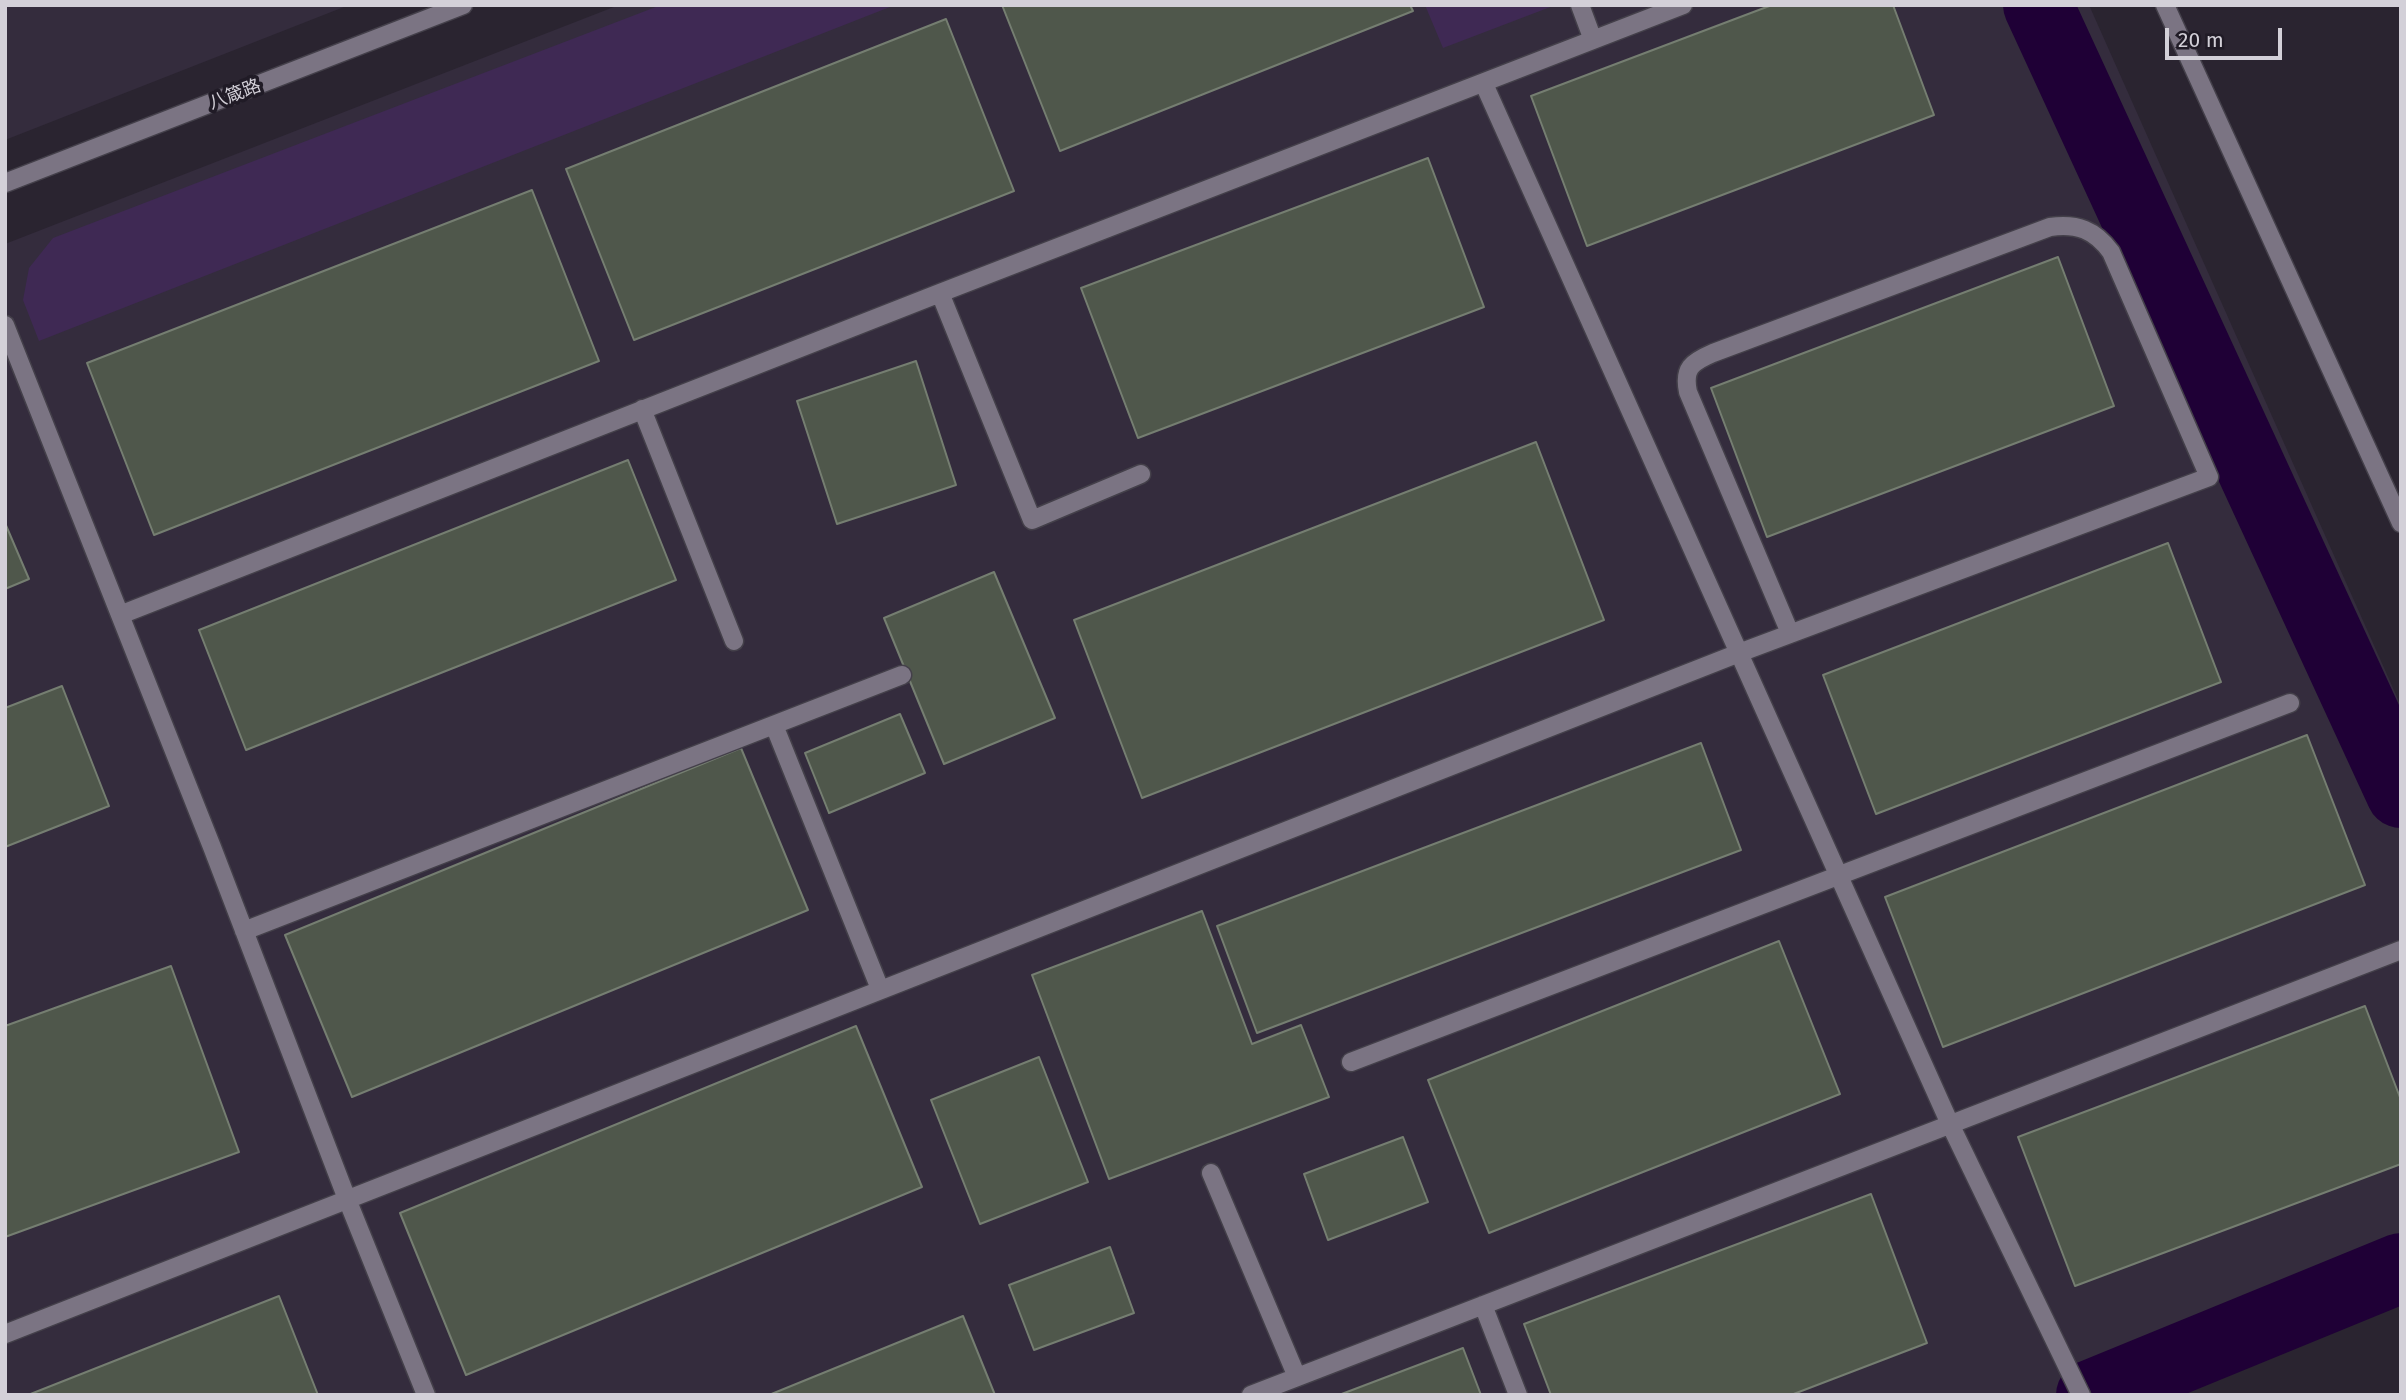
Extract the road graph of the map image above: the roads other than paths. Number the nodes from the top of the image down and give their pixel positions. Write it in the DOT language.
graph roads {
  1 [pos="463,5"];
  2 [pos="1580,5"];
  3 [pos="1683,5"];
  4 [pos="2165,5"];
  5 [pos="1593,40"];
  6 [pos="1484,84"];
  7 [pos="5,183"];
  8 [pos="940,293"];
  9 [pos="5,324"];
  10 [pos="642,409"];
  11 [pos="1141,474"];
  12 [pos="2401,523"];
  13 [pos="120,615"];
  14 [pos="1790,634"];
  15 [pos="734,641"];
  16 [pos="1739,653"];
  17 [pos="902,675"];
  18 [pos="2290,703"];
  19 [pos="774,725"];
  20 [pos="1840,876"];
  21 [pos="244,931"];
  22 [pos="2401,950"];
  23 [pos="880,989"];
  24 [pos="1351,1062"];
  25 [pos="1950,1124"];
  26 [pos="1211,1173"];
  27 [pos="347,1199"];
  28 [pos="1483,1305"];
  29 [pos="5,1334"];
  30 [pos="1297,1377"];
  31 [pos="426,1395"];
  32 [pos="1251,1395"];
  33 [pos="1518,1395"];
  34 [pos="2081,1395"];
  1 -- 7 [label="street, 八箴路"];
  2 -- 5 [label="street"];
  3 -- 5 [label="street"];
  4 -- 12 [label="street"];
  5 -- 6 [label="street"];
  6 -- 8 [label="street"];
  6 -- 16 [label="street"];
  8 -- 10 [label="street"];
  8 -- 11 [label="street"];
  9 -- 13 [label="street"];
  10 -- 13 [label="street"];
  10 -- 15 [label="street"];
  13 -- 21 [label="street"];
  14 -- 14 [label="street"];
  14 -- 16 [label="street"];
  16 -- 20 [label="street"];
  16 -- 23 [label="street"];
  17 -- 19 [label="street"];
  18 -- 20 [label="street"];
  19 -- 21 [label="street"];
  19 -- 23 [label="street"];
  20 -- 24 [label="street"];
  20 -- 25 [label="street"];
  21 -- 27 [label="street"];
  22 -- 25 [label="street"];
  23 -- 27 [label="street"];
  25 -- 28 [label="street"];
  25 -- 34 [label="street"];
  26 -- 30 [label="street"];
  27 -- 29 [label="street"];
  27 -- 31 [label="street"];
  28 -- 30 [label="street"];
  28 -- 33 [label="street"];
  30 -- 32 [label="street"];
}
